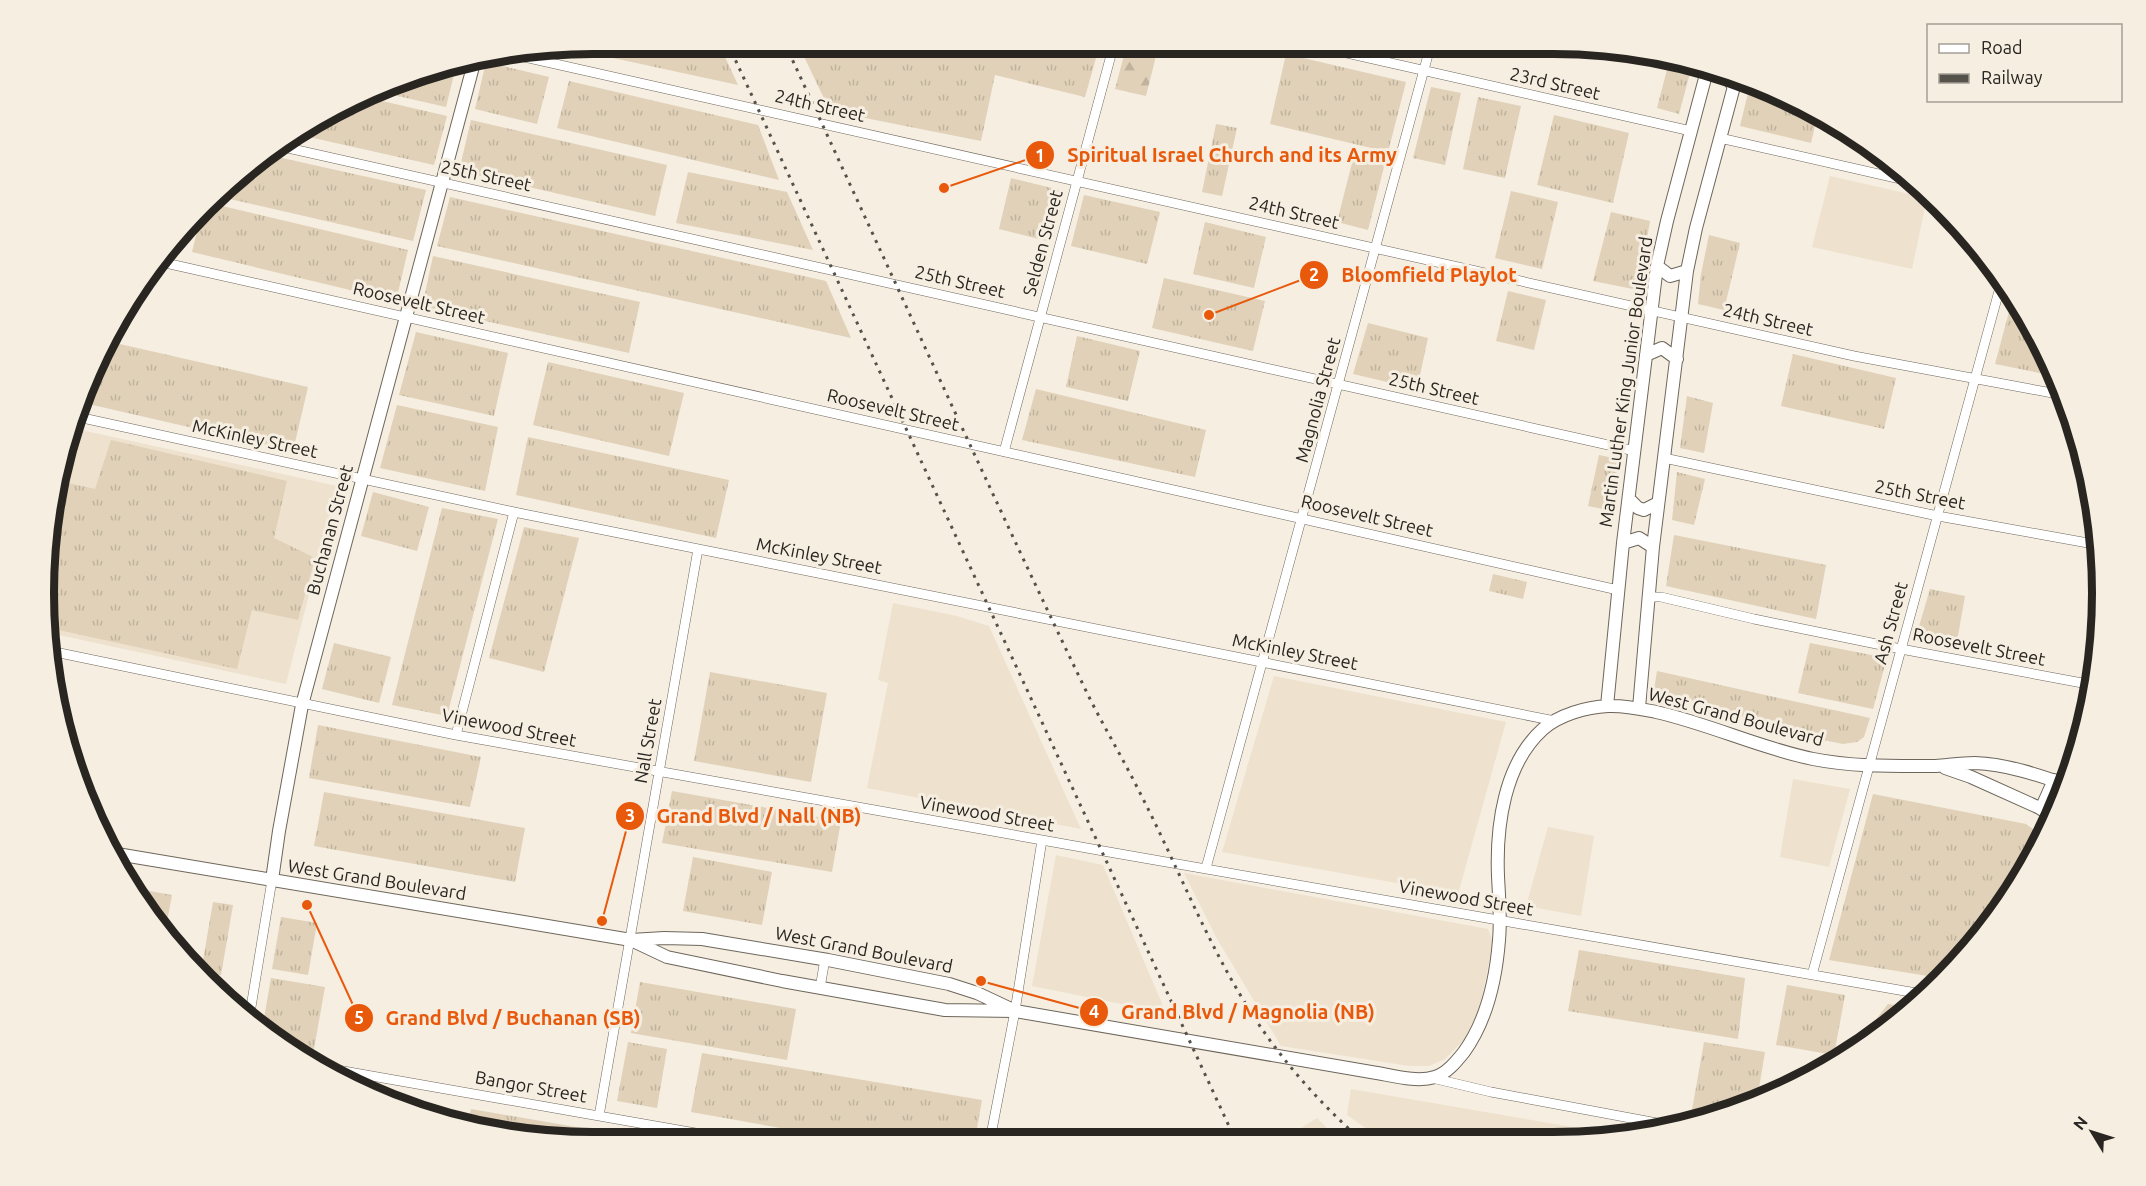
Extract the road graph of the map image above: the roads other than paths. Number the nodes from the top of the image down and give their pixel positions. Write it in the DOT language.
graph roads {
  1 [pos="1111,54"];
  2 [pos="1350,54"];
  3 [pos="1429,54"];
  4 [pos="530,58"];
  5 [pos="473,67"];
  6 [pos="1424,71"];
  7 [pos="1706,76"];
  8 [pos="1734,86"];
  9 [pos="1691,131"];
  10 [pos="1720,138"];
  11 [pos="289,148"];
  12 [pos="1896,178"];
  13 [pos="1077,181"];
  14 [pos="442,184"];
  15 [pos="1376,248"];
  16 [pos="166,263"];
  17 [pos="1657,266"];
  18 [pos="1687,271"];
  19 [pos="1999,291"];
  20 [pos="1652,310"];
  21 [pos="406,317"];
  22 [pos="1040,317"];
  23 [pos="1682,317"];
  24 [pos="1646,355"];
  25 [pos="1677,359"];
  26 [pos="1975,379"];
  27 [pos="1339,385"];
  28 [pos="2053,393"];
  29 [pos="84,418"];
  30 [pos="1635,451"];
  31 [pos="1004,452"];
  32 [pos="1664,459"];
  33 [pos="362,479"];
  34 [pos="1629,499"];
  35 [pos="1658,503"];
  36 [pos="514,512"];
  37 [pos="1938,516"];
  38 [pos="1302,519"];
  39 [pos="2089,542"];
  40 [pos="1623,543"];
  41 [pos="1653,547"];
  42 [pos="698,549"];
  43 [pos="1618,590"];
  44 [pos="1648,597"];
  45 [pos="1901,649"];
  46 [pos="58,653"];
  47 [pos="1263,663"];
  48 [pos="2084,683"];
  49 [pos="302,705"];
  50 [pos="1607,706"];
  51 [pos="1639,708"];
  52 [pos="1555,722"];
  53 [pos="456,735"];
  54 [pos="1870,765"];
  55 [pos="1938,766"];
  56 [pos="659,772"];
  57 [pos="2054,780"];
  58 [pos="2057,781"];
  59 [pos="2041,809"];
  60 [pos="2045,811"];
  61 [pos="1042,840"];
  62 [pos="122,855"];
  63 [pos="1206,868"];
  64 [pos="272,880"];
  65 [pos="1499,920"];
  66 [pos="631,940"];
  67 [pos="825,959"];
  68 [pos="1812,975"];
  69 [pos="820,988"];
  70 [pos="1914,993"];
  71 [pos="251,1009"];
  72 [pos="1015,1011"];
  73 [pos="346,1071"];
  74 [pos="1432,1078"];
  75 [pos="599,1116"];
  76 [pos="1654,1123"];
  77 [pos="683,1132"];
  78 [pos="992,1132"];
  1 -- 13 [label="street, Selden Street"];
  2 -- 6 [label="street, 23rd Street"];
  3 -- 6 [label="street, Magnolia Street"];
  4 -- 13 [label="street, 24th Street"];
  5 -- 14 [label="main road, Buchanan Street"];
  6 -- 9 [label="street, 23rd Street"];
  6 -- 15 [label="street, Magnolia Street"];
  7 -- 9 [label="main road, Martin Luther King Junior Boulevard"];
  8 -- 10 [label="main road"];
  9 -- 17 [label="main road, Martin Luther King Junior Boulevard"];
  10 -- 12 [label="street"];
  10 -- 18 [label="main road"];
  11 -- 14 [label="street, 25th Street"];
  13 -- 15 [label="street, 24th Street"];
  13 -- 22 [label="street, Selden Street"];
  14 -- 21 [label="main road, Buchanan Street"];
  14 -- 22 [label="street, 25th Street"];
  15 -- 20 [label="street, 24th Street"];
  15 -- 27 [label="street, Magnolia Street"];
  16 -- 21 [label="street, Roosevelt Street"];
  17 -- 18 [label="main road"];
  17 -- 20 [label="main road, Martin Luther King Junior Boulevard"];
  18 -- 23 [label="main road"];
  19 -- 26 [label="street, Ash Street"];
  20 -- 23 [label="street, 24th Street"];
  20 -- 24 [label="main road, Martin Luther King Junior Boulevard"];
  21 -- 31 [label="street, Roosevelt Street"];
  21 -- 33 [label="main road, Buchanan Street"];
  22 -- 27 [label="street, 25th Street"];
  22 -- 31 [label="street, Selden Street"];
  23 -- 25 [label="main road"];
  23 -- 26 [label="street, 24th Street"];
  24 -- 25 [label="main road"];
  24 -- 30 [label="main road, Martin Luther King Junior Boulevard"];
  25 -- 32 [label="main road"];
  26 -- 28 [label="street, 24th Street"];
  26 -- 37 [label="street, Ash Street"];
  27 -- 30 [label="street, 25th Street"];
  27 -- 38 [label="street, Magnolia Street"];
  29 -- 33 [label="street, McKinley Street"];
  30 -- 34 [label="main road, Martin Luther King Junior Boulevard"];
  31 -- 38 [label="street, Roosevelt Street"];
  32 -- 35 [label="main road"];
  32 -- 37 [label="street, 25th Street"];
  33 -- 36 [label="street, McKinley Street"];
  33 -- 49 [label="main road, Buchanan Street"];
  34 -- 35 [label="main road"];
  34 -- 40 [label="main road, Martin Luther King Junior Boulevard"];
  35 -- 41 [label="main road"];
  36 -- 42 [label="street, McKinley Street"];
  36 -- 53 [label="street"];
  37 -- 39 [label="street, 25th Street"];
  37 -- 45 [label="street, Ash Street"];
  38 -- 43 [label="street, Roosevelt Street"];
  38 -- 47 [label="street, Magnolia Street"];
  40 -- 41 [label="main road"];
  40 -- 43 [label="main road, Martin Luther King Junior Boulevard"];
  41 -- 44 [label="main road"];
  42 -- 47 [label="street, McKinley Street"];
  42 -- 56 [label="street, Nall Street"];
  43 -- 50 [label="main road, Martin Luther King Junior Boulevard"];
  44 -- 45 [label="street, Roosevelt Street"];
  44 -- 51 [label="main road"];
  45 -- 48 [label="street, Roosevelt Street"];
  45 -- 54 [label="street, Ash Street"];
  46 -- 49 [label="street, Vinewood Street"];
  47 -- 52 [label="street, McKinley Street"];
  47 -- 63 [label="street, Magnolia Street"];
  49 -- 53 [label="street, Vinewood Street"];
  49 -- 64 [label="main road, Buchanan Street"];
  50 -- 51 [label="main road, West Grand Boulevard"];
  50 -- 52 [label="main road, West Grand Boulevard"];
  51 -- 54 [label="main road, West Grand Boulevard"];
  52 -- 65 [label="main road, West Grand Boulevard"];
  53 -- 56 [label="street, Vinewood Street"];
  54 -- 55 [label="main road, West Grand Boulevard"];
  54 -- 68 [label="street, Ash Street"];
  55 -- 57 [label="main road, West Grand Boulevard"];
  55 -- 59 [label="main road, West Grand Boulevard"];
  56 -- 61 [label="street, Vinewood Street"];
  56 -- 66 [label="street, Nall Street"];
  57 -- 58 [label="main road, West Grand Boulevard"];
  57 -- 59 [label="main road"];
  59 -- 60 [label="main road, West Grand Boulevard"];
  61 -- 63 [label="street, Vinewood Street"];
  61 -- 72 [label="street"];
  62 -- 64 [label="main road, West Grand Boulevard"];
  63 -- 65 [label="street, Vinewood Street"];
  64 -- 66 [label="main road, West Grand Boulevard"];
  64 -- 71 [label="street, Buchanan Street"];
  65 -- 68 [label="street, Vinewood Street"];
  65 -- 74 [label="main road, West Grand Boulevard"];
  66 -- 67 [label="main road, West Grand Boulevard"];
  66 -- 69 [label="main road, West Grand Boulevard"];
  66 -- 75 [label="street, Nall Street"];
  67 -- 69 [label="street"];
  67 -- 72 [label="main road, West Grand Boulevard"];
  68 -- 70 [label="street, Vinewood Street"];
  69 -- 72 [label="main road, West Grand Boulevard"];
  72 -- 74 [label="main road, West Grand Boulevard"];
  72 -- 78 [label="street"];
  73 -- 75 [label="street, Bangor Street"];
  74 -- 76 [label="street"];
  75 -- 77 [label="street, Bangor Street"];
}
